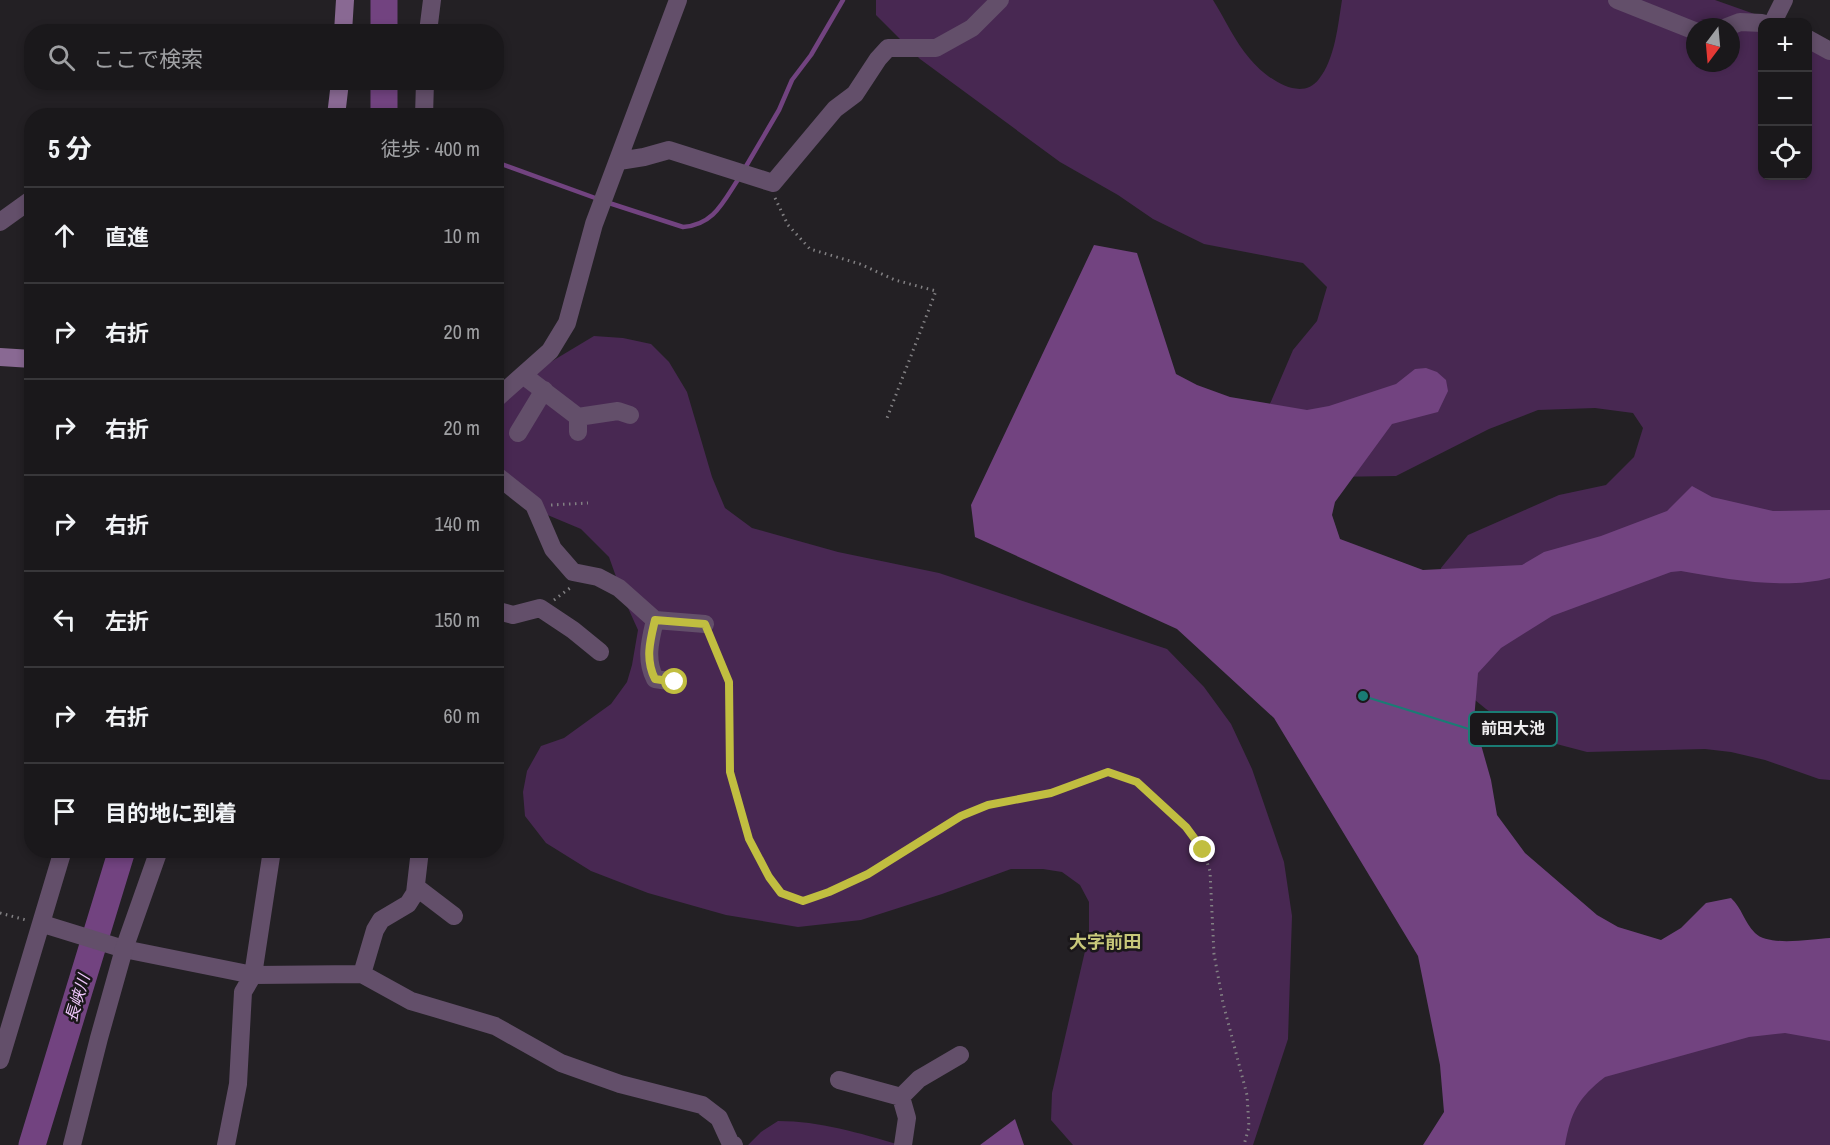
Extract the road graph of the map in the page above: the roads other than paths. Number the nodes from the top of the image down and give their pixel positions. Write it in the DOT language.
graph roads {
  1 [pos="345,0"];
  2 [pos="432,0"];
  3 [pos="678,0"];
  4 [pos="1000,0"];
  5 [pos="1617,0"];
  6 [pos="1784,0"];
  7 [pos="1775,18"];
  8 [pos="1740,22"];
  9 [pos="1758,22"];
  10 [pos="344,24"];
  11 [pos="429,24"];
  12 [pos="1686,27"];
  13 [pos="1812,41"];
  14 [pos="1830,51"];
  15 [pos="339,90"];
  16 [pos="425,90"];
  17 [pos="337,108"];
  18 [pos="424,108"];
  19 [pos="619,161"];
  20 [pos="24,204"];
  21 [pos="0,222"];
  22 [pos="0,357"];
  23 [pos="24,358"];
  24 [pos="523,375"];
  25 [pos="544,390"];
  26 [pos="504,392"];
  27 [pos="630,415"];
  28 [pos="518,433"];
  29 [pos="504,488"];
  30 [pos="504,615"];
  31 [pos="655,620"];
  32 [pos="705,624"];
  33 [pos="600,652"];
  34 [pos="664,685"];
  35 [pos="61,858"];
  36 [pos="156,858"];
  37 [pos="271,858"];
  38 [pos="419,858"];
  39 [pos="416,887"];
  40 [pos="454,916"];
  41 [pos="46,925"];
  42 [pos="119,947"];
  43 [pos="362,974"];
  44 [pos="253,975"];
  45 [pos="960,1054"];
  46 [pos="0,1060"];
  47 [pos="839,1080"];
  48 [pos="901,1097"];
  49 [pos="72,1145"];
  50 [pos="226,1145"];
  51 [pos="734,1145"];
  52 [pos="903,1145"];
  1 -- 10 [label="main road"];
  2 -- 11 [label="street"];
  3 -- 19 [label="street"];
  4 -- 19 [label="street"];
  5 -- 12 [label="street"];
  6 -- 7 [label="street"];
  8 -- 9 [label="street"];
  13 -- 14 [label="street"];
  15 -- 17 [label="main road"];
  16 -- 18 [label="street"];
  19 -- 24 [label="street"];
  20 -- 21 [label="street"];
  22 -- 23 [label="main road"];
  24 -- 25 [label="street"];
  24 -- 26 [label="street"];
  25 -- 27 [label="street"];
  25 -- 28 [label="street"];
  29 -- 31 [label="street"];
  30 -- 33 [label="street"];
  31 -- 32 [label="street"];
  31 -- 34 [label="street"];
  35 -- 41 [label="street"];
  36 -- 42 [label="street"];
  37 -- 44 [label="street"];
  38 -- 39 [label="street"];
  39 -- 40 [label="street"];
  39 -- 43 [label="street"];
  41 -- 42 [label="street"];
  41 -- 46 [label="street"];
  42 -- 44 [label="street"];
  42 -- 49 [label="street"];
  43 -- 44 [label="street"];
  43 -- 51 [label="street"];
  44 -- 50 [label="street"];
  45 -- 48 [label="street"];
  47 -- 48 [label="street"];
  48 -- 52 [label="street"];
}
